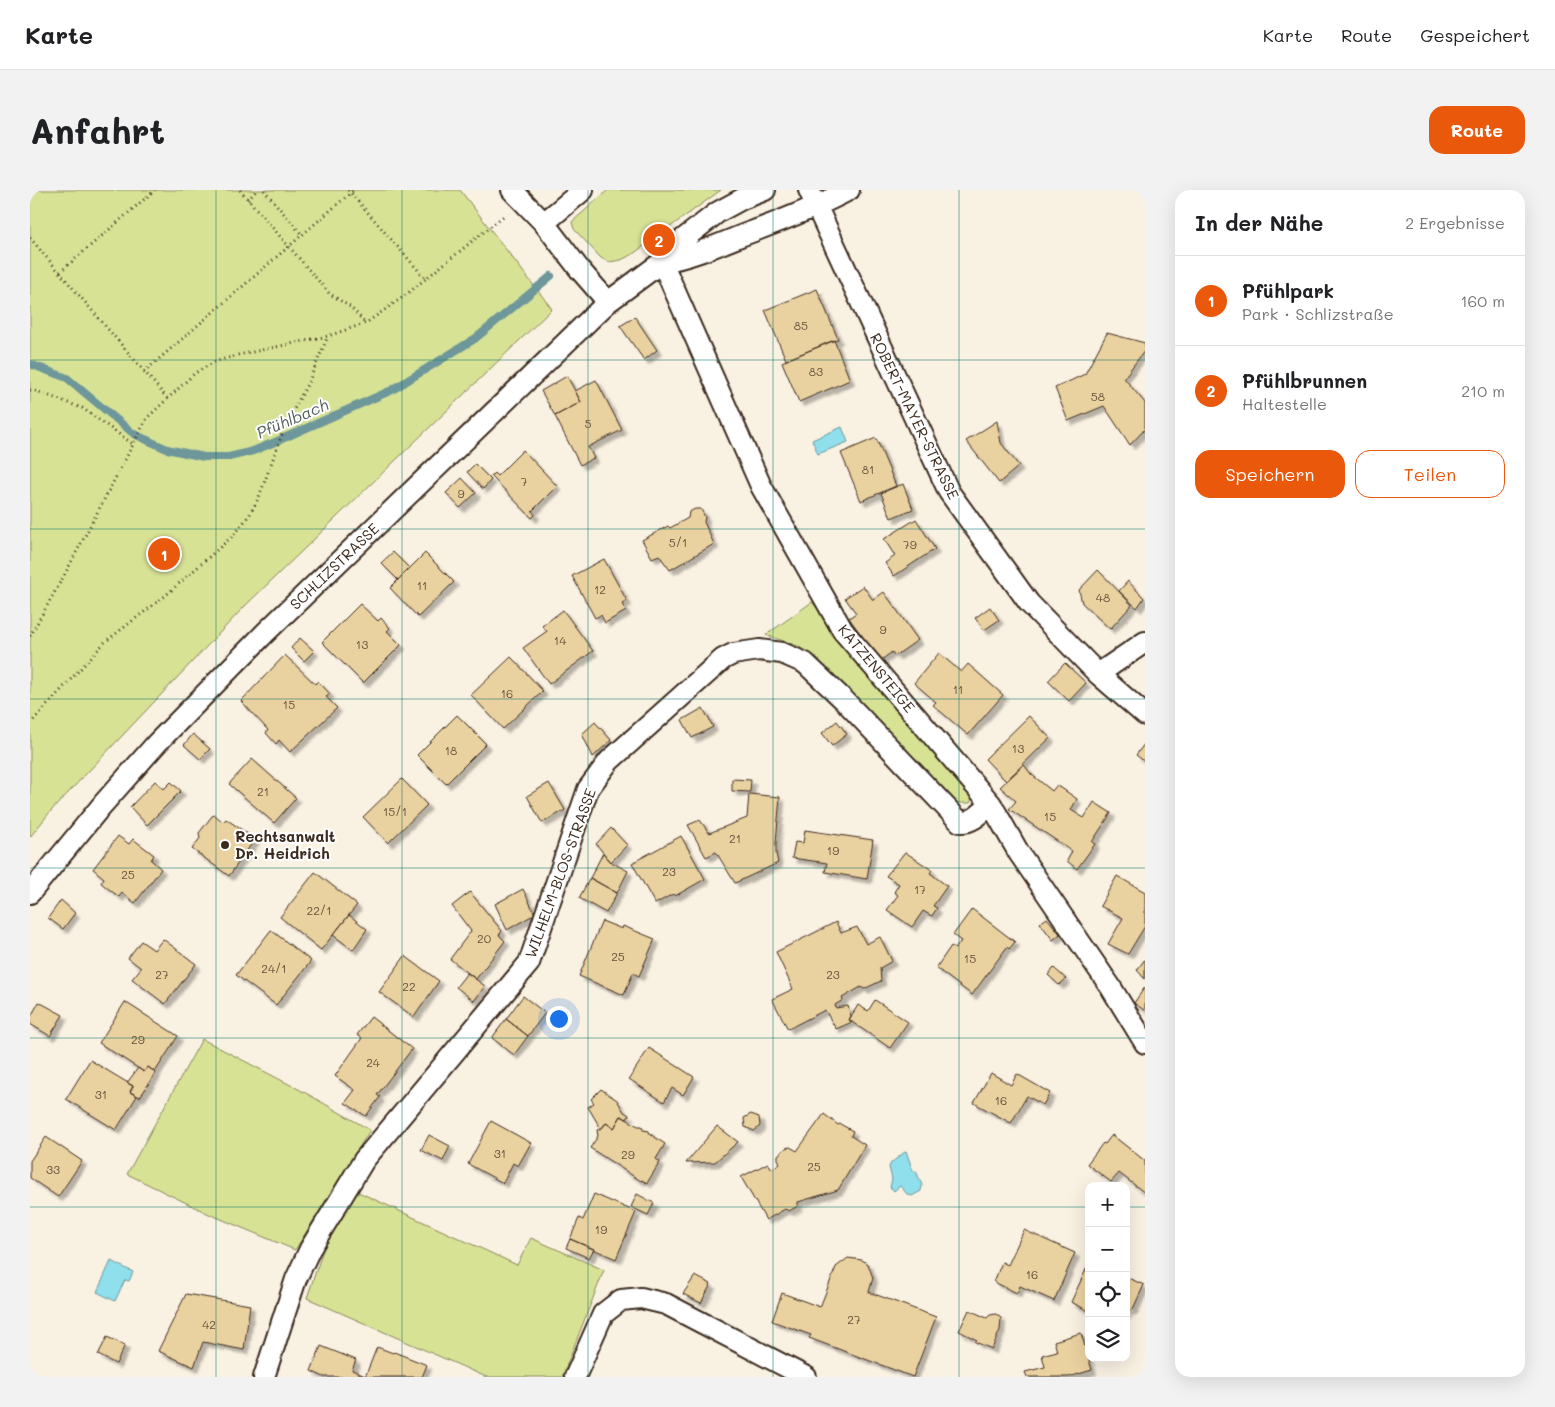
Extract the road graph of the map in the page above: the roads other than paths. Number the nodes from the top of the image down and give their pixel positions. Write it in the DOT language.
graph roads {
  1 [pos="583,190"];
  2 [pos="765,190"];
  3 [pos="850,190"];
  4 [pos="517,196"];
  5 [pos="813,199"];
  6 [pos="544,223"];
  7 [pos="662,262"];
  8 [pos="608,302"];
  9 [pos="1145,642"];
  10 [pos="1098,674"];
  11 [pos="1145,715"];
  12 [pos="991,804"];
  13 [pos="30,893"];
  14 [pos="1145,1043"];
  15 [pos="264,1377"];
  16 [pos="576,1377"];
  17 [pos="806,1377"];
  1 -- 6 [label="street"];
  2 -- 7 [label="street, SCHLIZSTRASSE"];
  3 -- 5 [label="street, SCHLIZSTRASSE"];
  4 -- 6 [label="street"];
  5 -- 7 [label="street, SCHLIZSTRASSE"];
  5 -- 10 [label="street, ROBERT-MAYER-STRASSE"];
  6 -- 8 [label="street"];
  7 -- 8 [label="street, SCHLIZSTRASSE"];
  7 -- 12 [label="street, KATZENSTEIGE"];
  8 -- 13 [label="street, SCHLIZSTRASSE"];
  9 -- 10 [label="street"];
  10 -- 11 [label="street, ROBERT-MAYER-STRASSE"];
  12 -- 14 [label="street, KATZENSTEIGE"];
  12 -- 15 [label="street, WILHELM-BLOS-STRASSE"];
  16 -- 17 [label="street"];
}
